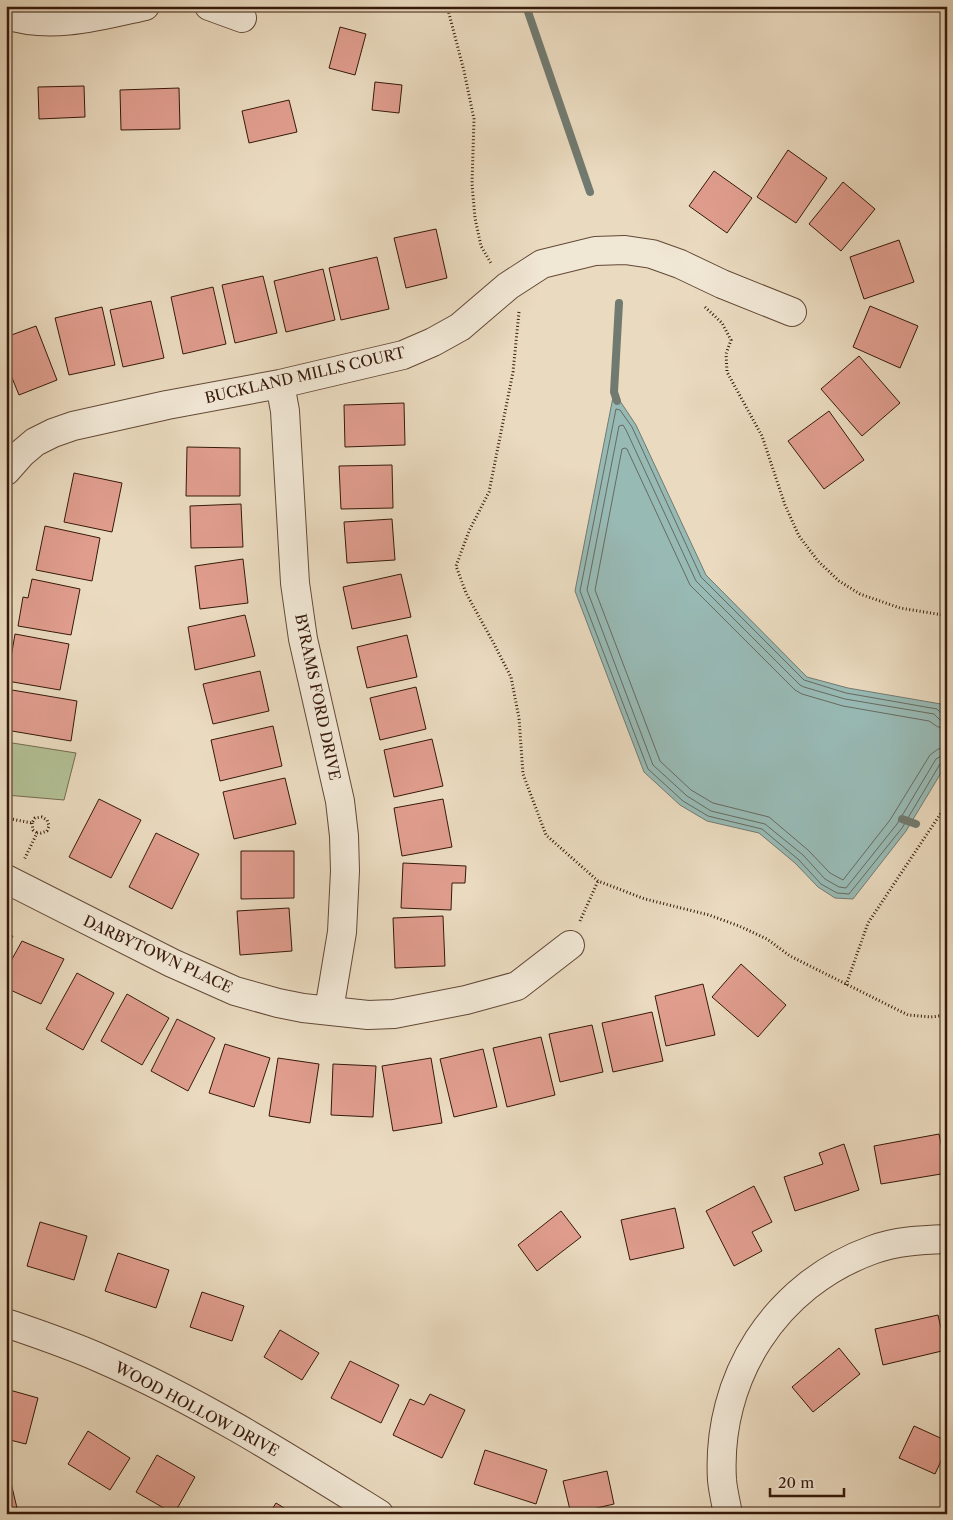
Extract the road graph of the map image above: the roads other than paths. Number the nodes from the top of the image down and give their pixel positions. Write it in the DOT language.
graph roads {
  1 [pos="145,6"];
  2 [pos="209,6"];
  3 [pos="6,15"];
  4 [pos="242,18"];
  5 [pos="792,312"];
  6 [pos="280,384"];
  7 [pos="6,471"];
  8 [pos="15,871"];
  9 [pos="570,945"];
  10 [pos="329,1010"];
  11 [pos="947,1239"];
  12 [pos="6,1323"];
  13 [pos="379,1514"];
  14 [pos="728,1514"];
  1 -- 3 [label="street"];
  2 -- 4 [label="street"];
  5 -- 6 [label="street, BUCKLAND MILLS COURT"];
  6 -- 7 [label="street, BUCKLAND MILLS COURT"];
  6 -- 10 [label="street, BYRAMS FORD DRIVE"];
  8 -- 10 [label="street, DARBYTOWN PLACE"];
  9 -- 10 [label="street, DARBYTOWN PLACE"];
  11 -- 14 [label="street"];
  12 -- 13 [label="street, WOOD HOLLOW DRIVE"];
}
